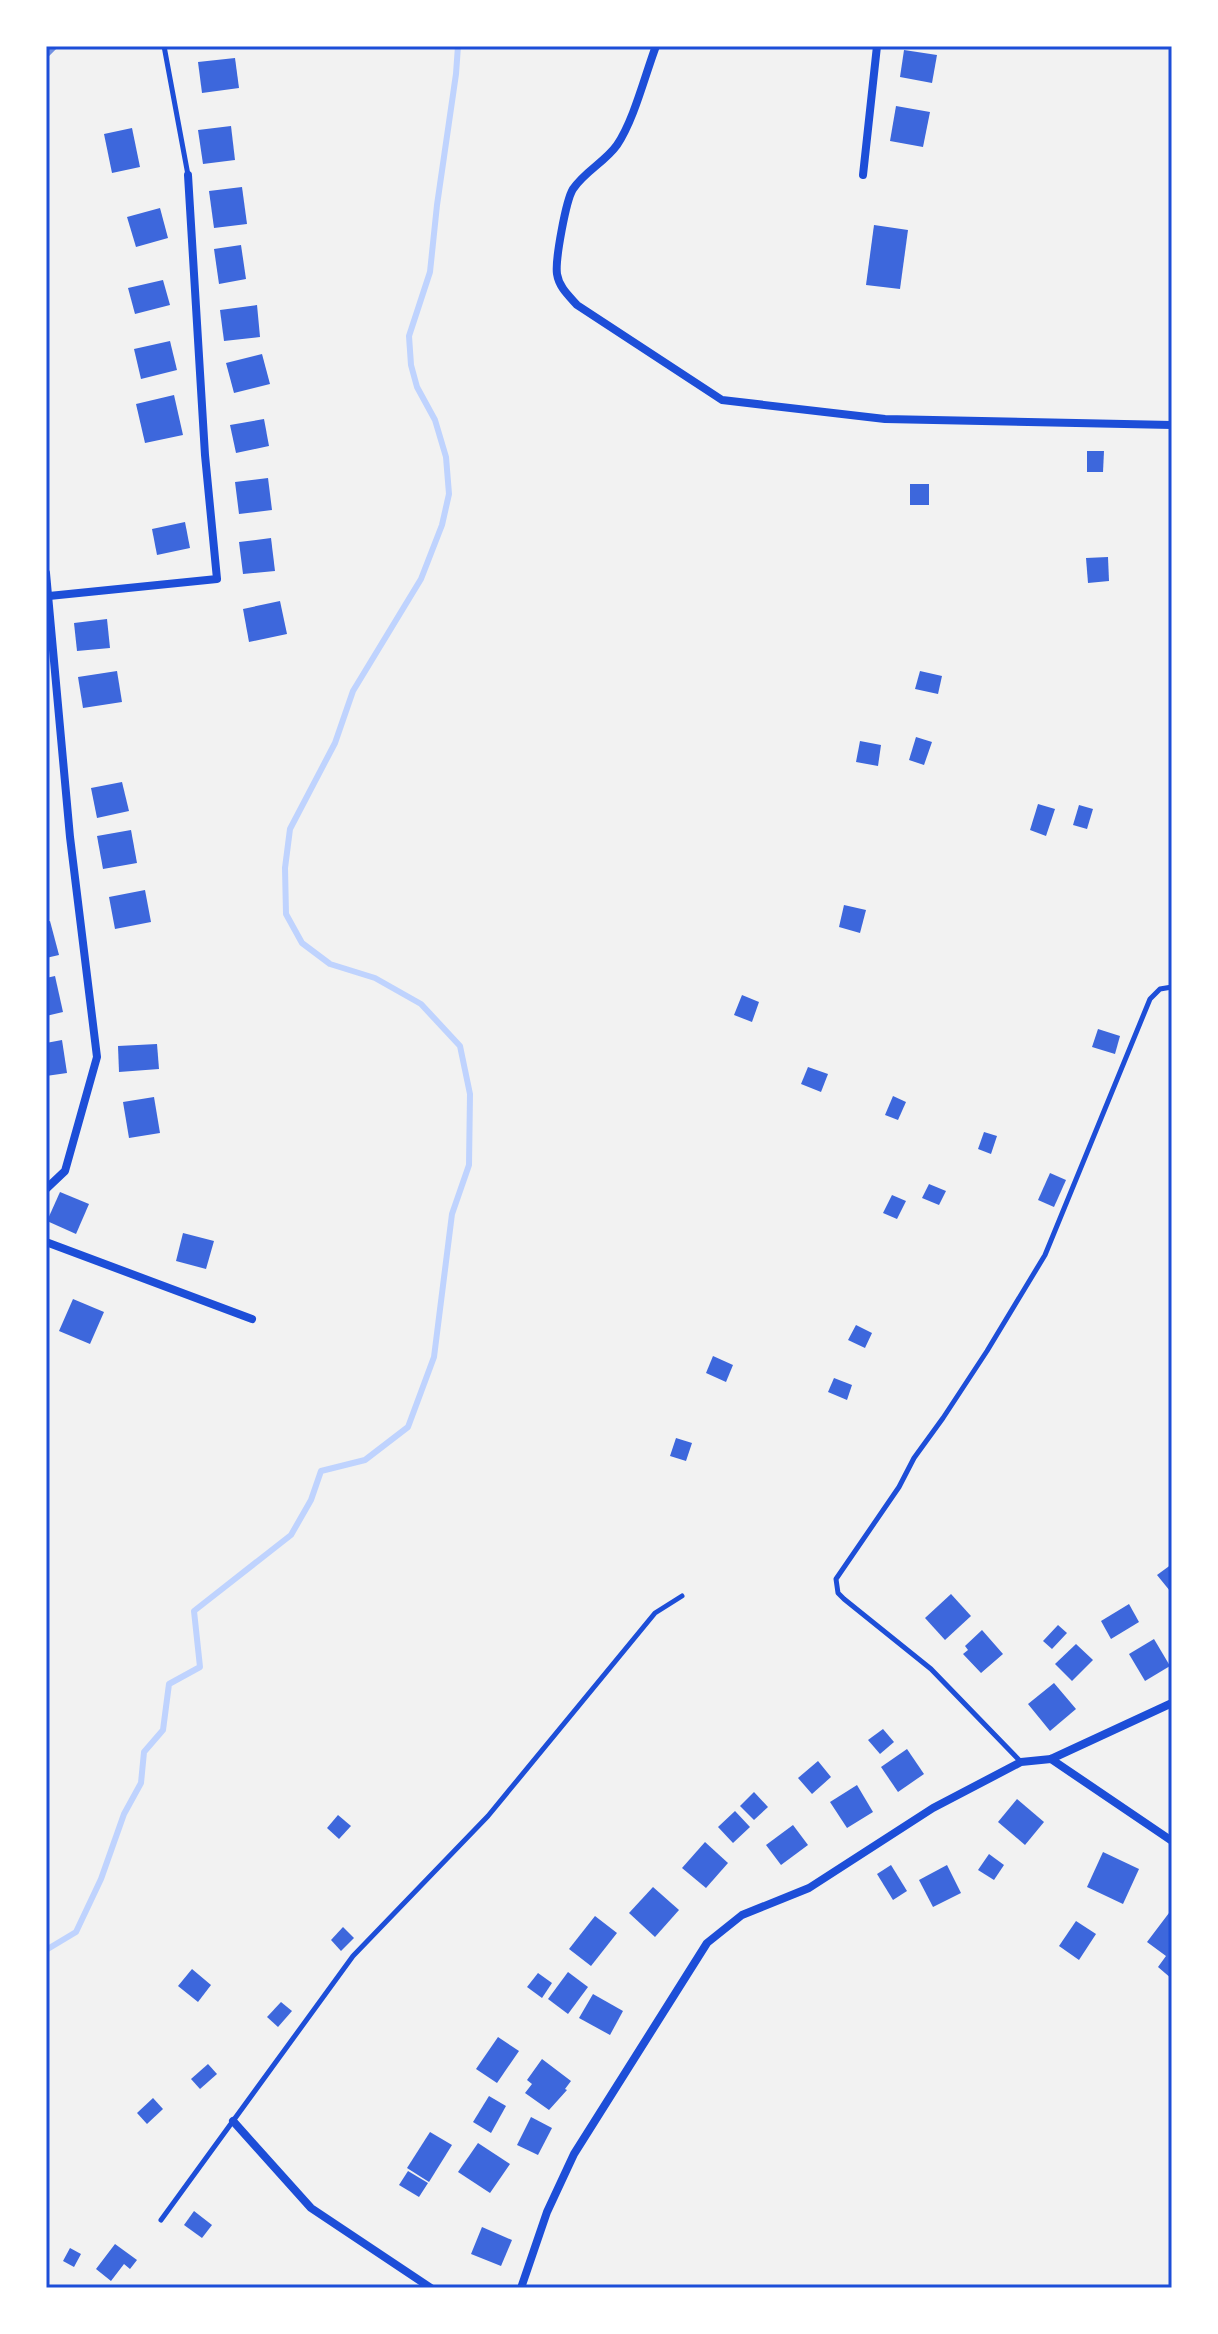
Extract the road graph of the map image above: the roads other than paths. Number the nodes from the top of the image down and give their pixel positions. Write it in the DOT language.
graph roads {
  1 [pos="164,46"];
  2 [pos="656,46"];
  3 [pos="877,46"];
  4 [pos="188,175"];
  5 [pos="863,175"];
  6 [pos="1172,425"];
  7 [pos="46,573"];
  8 [pos="49,596"];
  9 [pos="1172,987"];
  10 [pos="46,1189"];
  11 [pos="46,1242"];
  12 [pos="252,1319"];
  13 [pos="682,1596"];
  14 [pos="1172,1703"];
  15 [pos="1051,1759"];
  16 [pos="1021,1762"];
  17 [pos="1172,1841"];
  18 [pos="233,2121"];
  19 [pos="161,2220"];
  20 [pos="431,2288"];
  21 [pos="521,2288"];
  1 -- 4 [label="lane"];
  2 -- 6 [label="street"];
  3 -- 5 [label="street"];
  4 -- 8 [label="street"];
  7 -- 8 [label="street"];
  8 -- 10 [label="street"];
  9 -- 16 [label="lane"];
  11 -- 12 [label="street"];
  13 -- 18 [label="lane"];
  14 -- 15 [label="street"];
  15 -- 16 [label="street"];
  15 -- 17 [label="street"];
  16 -- 21 [label="street"];
  18 -- 19 [label="lane"];
  18 -- 20 [label="street"];
}
